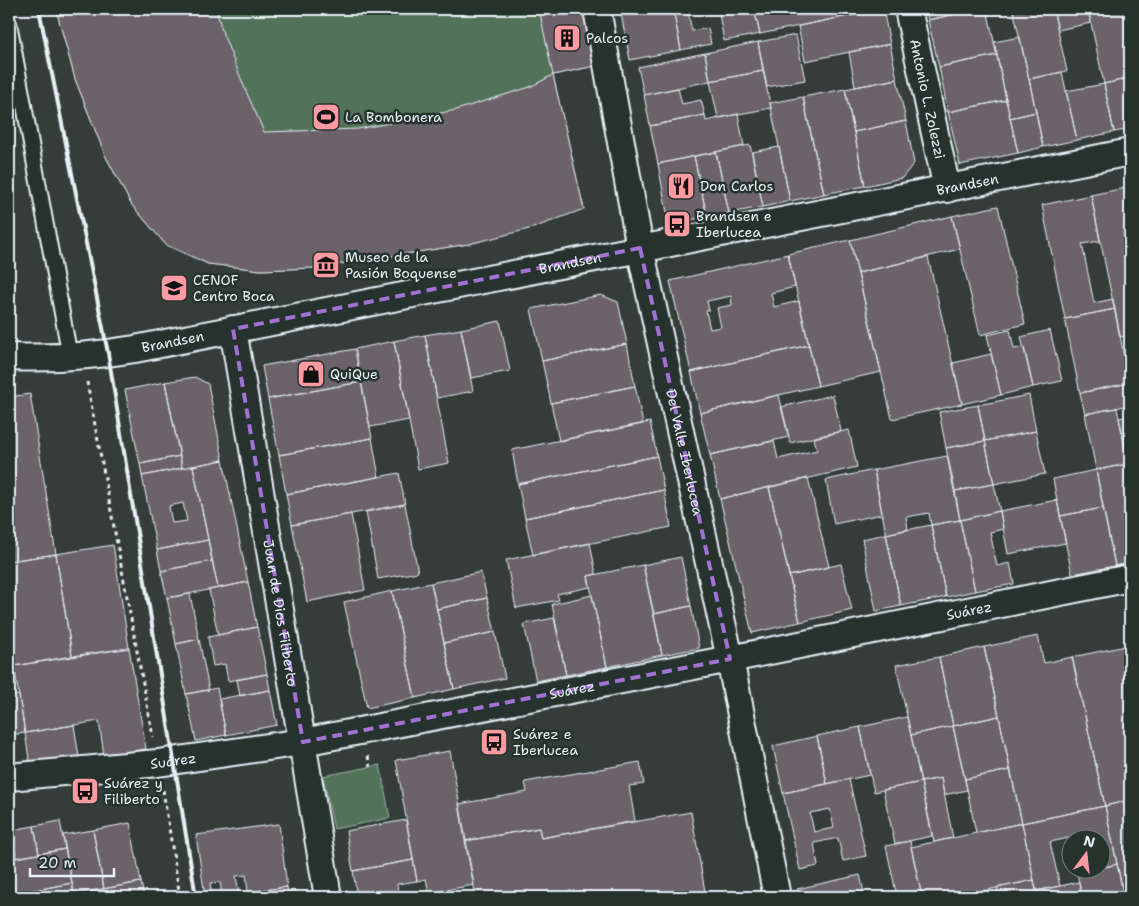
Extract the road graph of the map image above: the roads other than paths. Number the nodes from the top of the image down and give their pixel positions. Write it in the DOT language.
graph roads {
  1 [pos="596,9"];
  2 [pos="908,9"];
  3 [pos="9,23"];
  4 [pos="1130,152"];
  5 [pos="947,189"];
  6 [pos="640,248"];
  7 [pos="232,329"];
  8 [pos="9,356"];
  9 [pos="76,357"];
  10 [pos="1130,578"];
  11 [pos="730,659"];
  12 [pos="303,742"];
  13 [pos="9,778"];
  14 [pos="328,897"];
  15 [pos="777,897"];
  1 -- 6 [label="street, Del Valle Iberlucea"];
  2 -- 5 [label="street, Antonio L. Zolezzi"];
  3 -- 9 [label="lane"];
  4 -- 5 [label="street, Brandsen"];
  5 -- 6 [label="street, Brandsen"];
  6 -- 7 [label="street, Brandsen"];
  6 -- 11 [label="street, Del Valle Iberlucea"];
  7 -- 9 [label="street, Brandsen"];
  7 -- 12 [label="street, Juan de Dios Filiberto"];
  8 -- 9 [label="street, Brandsen"];
  10 -- 11 [label="street, Suárez"];
  11 -- 12 [label="street, Suárez"];
  11 -- 15 [label="street, Del Valle Iberlucea"];
  12 -- 13 [label="street, Suárez"];
  12 -- 14 [label="street, Juan de Dios Filiberto"];
}
